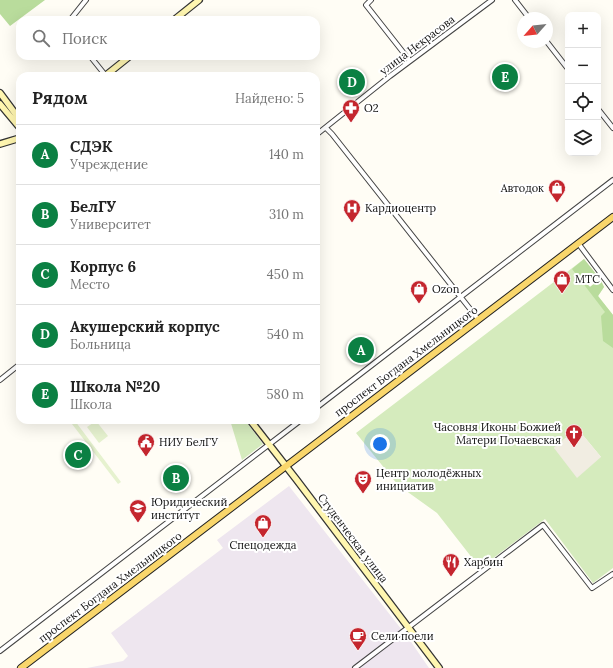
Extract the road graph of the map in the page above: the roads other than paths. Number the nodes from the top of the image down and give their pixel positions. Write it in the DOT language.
graph roads {
  1 [pos="86,0"];
  2 [pos="199,0"];
  3 [pos="372,0"];
  4 [pos="492,0"];
  5 [pos="515,0"];
  6 [pos="524,12"];
  7 [pos="73,16"];
  8 [pos="179,16"];
  9 [pos="552,48"];
  10 [pos="93,60"];
  11 [pos="125,60"];
  12 [pos="410,61"];
  13 [pos="565,65"];
  14 [pos="102,72"];
  15 [pos="110,72"];
  16 [pos="0,93"];
  17 [pos="0,104"];
  18 [pos="601,112"];
  19 [pos="16,115"];
  20 [pos="16,123"];
  21 [pos="326,128"];
  22 [pos="613,128"];
  23 [pos="320,132"];
  24 [pos="16,139"];
  25 [pos="0,144"];
  26 [pos="613,180"];
  27 [pos="613,217"];
  28 [pos="578,243"];
  29 [pos="613,290"];
  30 [pos="461,297"];
  31 [pos="478,319"];
  32 [pos="16,367"];
  33 [pos="0,380"];
  34 [pos="320,405"];
  35 [pos="253,424"];
  36 [pos="296,424"];
  37 [pos="269,444"];
  38 [pos="286,466"];
  39 [pos="613,574"];
  40 [pos="408,627"];
  41 [pos="0,651"];
  42 [pos="21,668"];
  43 [pos="355,668"];
  44 [pos="439,668"];
  1 -- 7 [label="street"];
  2 -- 8 [label="main road"];
  3 -- 12 [label="street"];
  4 -- 12 [label="street, улица Некрасова"];
  5 -- 6 [label="street"];
  9 -- 13 [label="street"];
  10 -- 14 [label="street"];
  11 -- 15 [label="main road"];
  12 -- 21 [label="street, улица Некрасова"];
  16 -- 19 [label="main road"];
  17 -- 20 [label="main road"];
  18 -- 22 [label="street"];
  21 -- 23 [label="street, улица Некрасова"];
  21 -- 30 [label="street"];
  24 -- 25 [label="main road"];
  26 -- 30 [label="street"];
  27 -- 28 [label="main road, проспект Богдана Хмельницкого"];
  28 -- 29 [label="street"];
  28 -- 31 [label="main road, проспект Богдана Хмельницкого"];
  30 -- 31 [label="street"];
  30 -- 34 [label="street"];
  31 -- 38 [label="main road, проспект Богдана Хмельницкого"];
  32 -- 33 [label="street"];
  35 -- 37 [label="main road, Студенческая улица"];
  36 -- 37 [label="street"];
  37 -- 38 [label="main road, Студенческая улица"];
  37 -- 41 [label="street"];
  38 -- 40 [label="main road, Студенческая улица"];
  38 -- 42 [label="main road, проспект Богдана Хмельницкого"];
  39 -- 40 [label="street"];
  40 -- 43 [label="street"];
  40 -- 44 [label="main road, Студенческая улица"];
}
